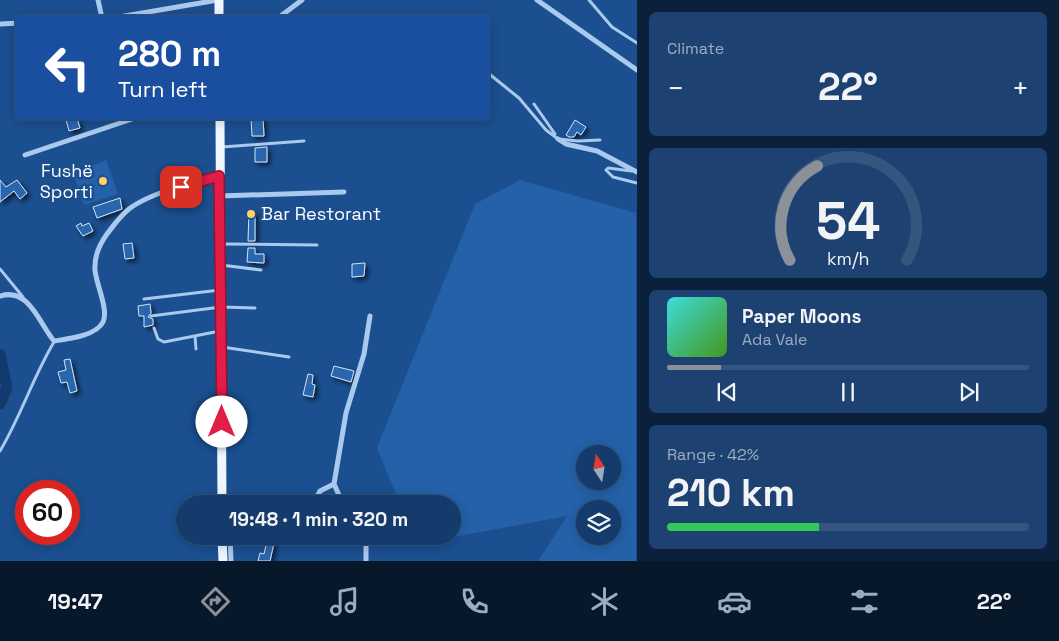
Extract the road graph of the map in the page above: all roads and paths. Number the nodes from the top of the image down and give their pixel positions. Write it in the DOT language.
graph roads {
  1 [pos="98,0"];
  2 [pos="218,0"];
  3 [pos="302,0"];
  4 [pos="537,0"];
  5 [pos="589,0"];
  6 [pos="101,15"];
  7 [pos="130,15"];
  8 [pos="219,15"];
  9 [pos="282,15"];
  10 [pos="15,23"];
  11 [pos="2,24"];
  12 [pos="636,43"];
  13 [pos="636,70"];
  14 [pos="490,75"];
  15 [pos="534,104"];
  16 [pos="129,120"];
  17 [pos="220,120"];
  18 [pos="558,139"];
  19 [pos="304,140"];
  20 [pos="600,140"];
  21 [pos="220,147"];
  22 [pos="25,154"];
  23 [pos="634,172"];
  24 [pos="219,176"];
  25 [pos="636,184"];
  26 [pos="344,192"];
  27 [pos="220,196"];
  28 [pos="220,244"];
  29 [pos="317,245"];
  30 [pos="220,265"];
  31 [pos="0,269"];
  32 [pos="261,270"];
  33 [pos="220,290"];
  34 [pos="0,296"];
  35 [pos="23,297"];
  36 [pos="144,299"];
  37 [pos="221,307"];
  38 [pos="254,308"];
  39 [pos="151,316"];
  40 [pos="370,316"];
  41 [pos="154,328"];
  42 [pos="221,331"];
  43 [pos="196,336"];
  44 [pos="54,341"];
  45 [pos="221,347"];
  46 [pos="196,349"];
  47 [pos="288,357"];
  48 [pos="0,451"];
  49 [pos="334,484"];
  50 [pos="222,495"];
  51 [pos="318,495"];
  52 [pos="339,495"];
  53 [pos="222,545"];
  54 [pos="230,545"];
  55 [pos="366,545"];
  56 [pos="222,561"];
  57 [pos="231,561"];
  58 [pos="366,561"];
  1 -- 6 [label="street"];
  2 -- 7 [label="street"];
  2 -- 8 [label="main road"];
  3 -- 9 [label="street"];
  4 -- 13 [label="street"];
  5 -- 12 [label="lane"];
  10 -- 11 [label="street"];
  14 -- 18 [label="lane"];
  15 -- 18 [label="lane"];
  16 -- 22 [label="street"];
  17 -- 21 [label="main road"];
  18 -- 20 [label="lane"];
  18 -- 23 [label="street"];
  19 -- 21 [label="lane"];
  21 -- 24 [label="main road"];
  23 -- 25 [label="lane"];
  24 -- 27 [label="main road"];
  24 -- 44 [label="street"];
  26 -- 27 [label="street"];
  27 -- 28 [label="main road"];
  28 -- 29 [label="lane"];
  28 -- 30 [label="main road"];
  30 -- 32 [label="lane"];
  30 -- 33 [label="main road"];
  31 -- 35 [label="lane"];
  33 -- 36 [label="lane"];
  33 -- 37 [label="main road"];
  34 -- 35 [label="street"];
  35 -- 44 [label="street"];
  37 -- 38 [label="lane"];
  37 -- 39 [label="lane"];
  37 -- 42 [label="main road"];
  40 -- 49 [label="street"];
  41 -- 43 [label="lane"];
  42 -- 43 [label="lane"];
  42 -- 45 [label="main road"];
  43 -- 46 [label="lane"];
  44 -- 48 [label="lane"];
  45 -- 47 [label="lane"];
  45 -- 50 [label="main road"];
  49 -- 51 [label="street"];
  49 -- 52 [label="street"];
  53 -- 56 [label="main road"];
  54 -- 57 [label="street"];
  55 -- 58 [label="street"];
}
